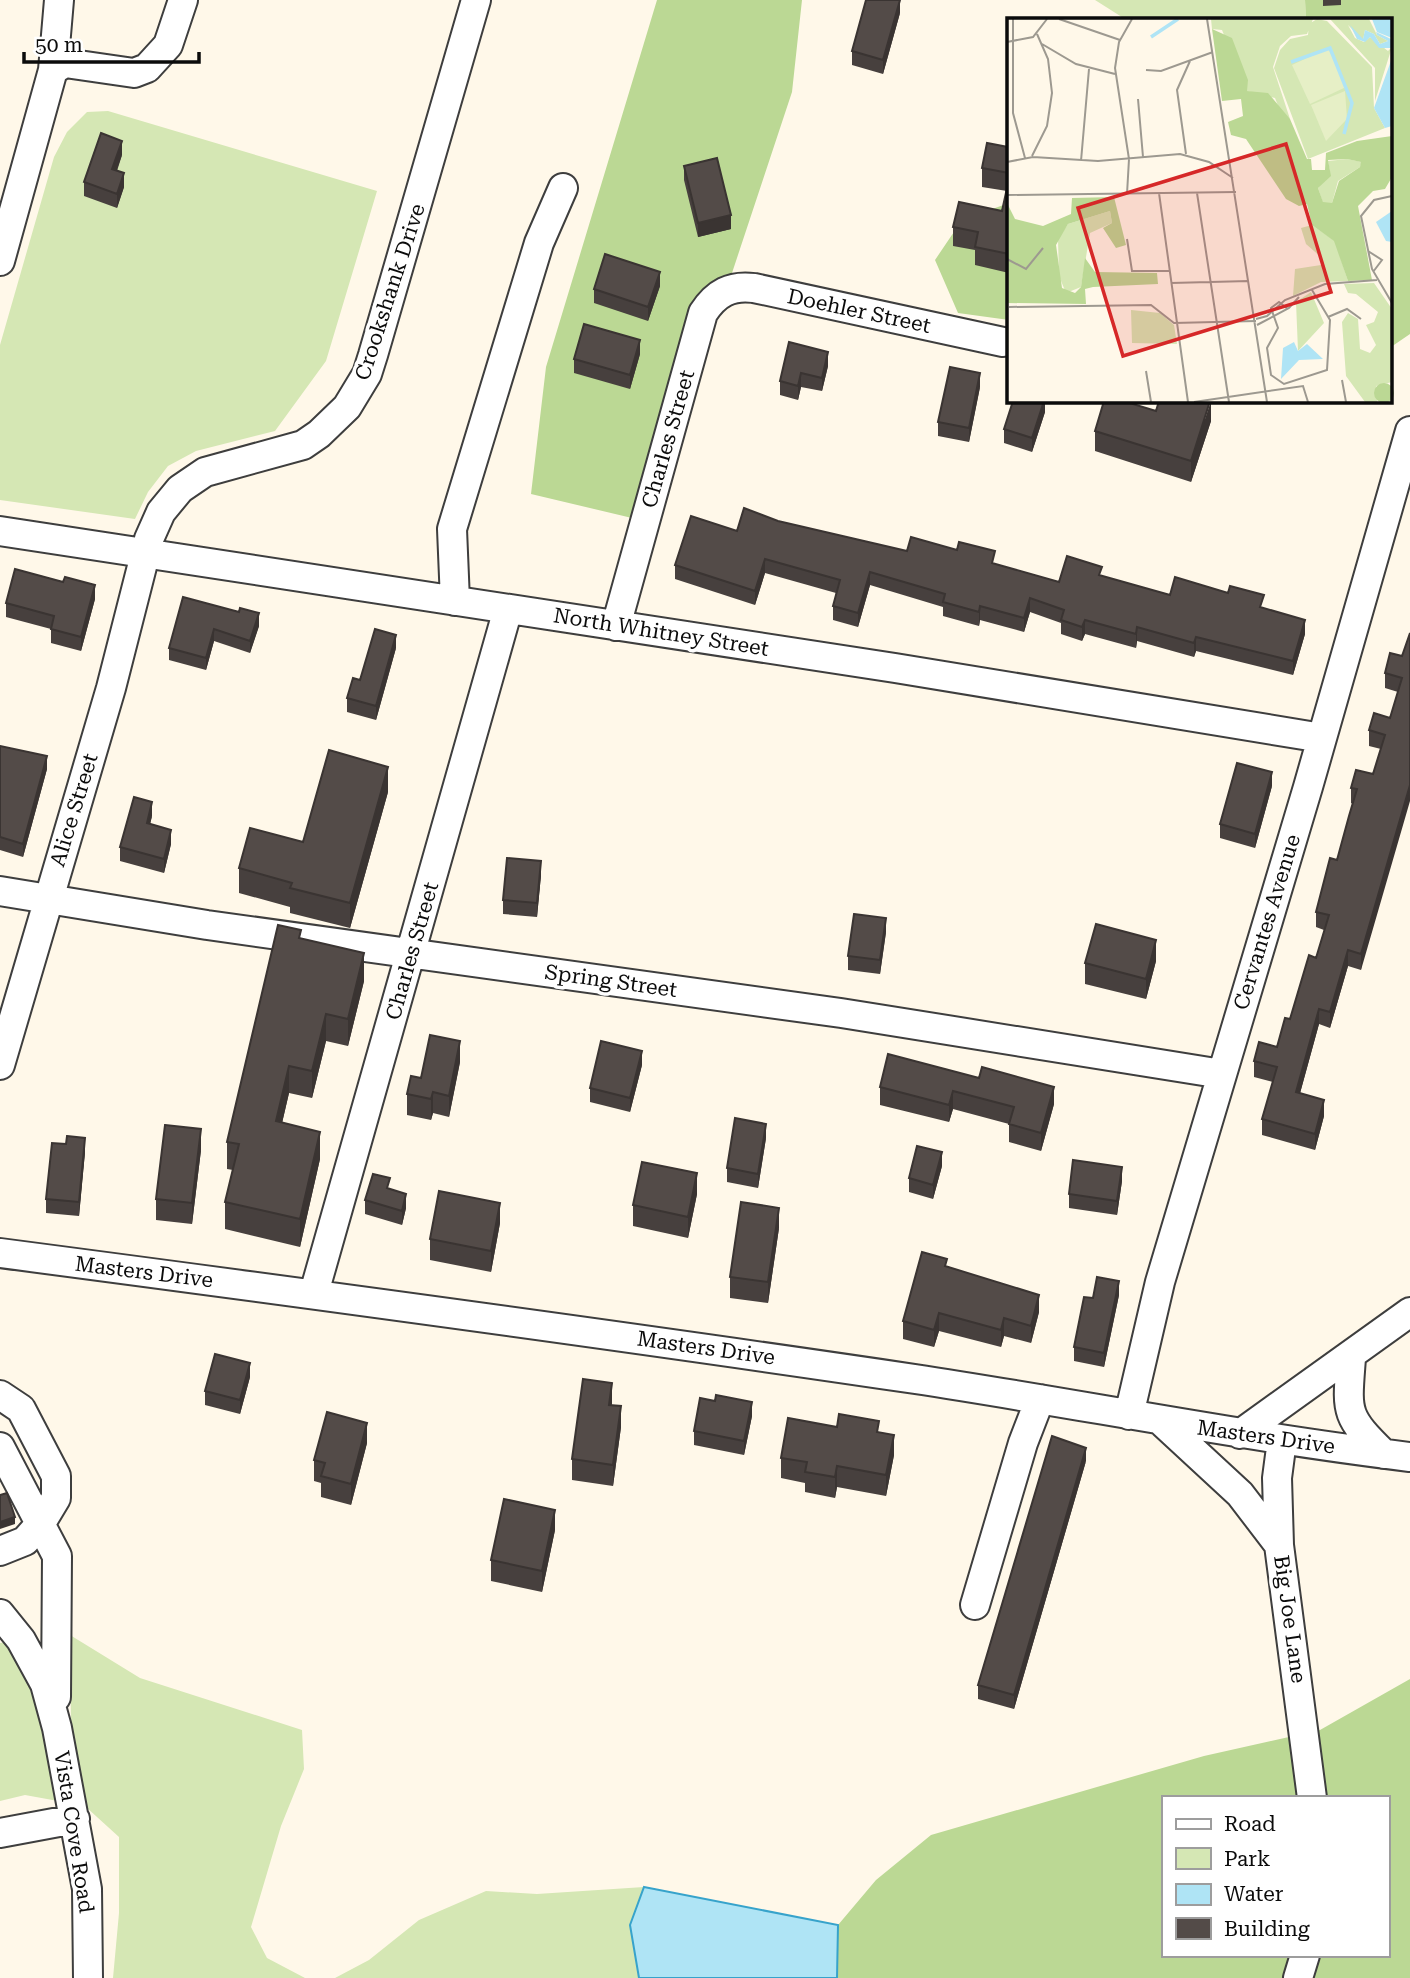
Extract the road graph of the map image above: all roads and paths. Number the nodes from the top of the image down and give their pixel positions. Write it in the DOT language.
graph roads {
  1 [pos="59,0"];
  2 [pos="183,0"];
  3 [pos="476,0"];
  4 [pos="53,70"];
  5 [pos="563,188"];
  6 [pos="0,261"];
  7 [pos="716,296"];
  8 [pos="1003,342"];
  9 [pos="1410,431"];
  10 [pos="1406,460"];
  11 [pos="0,531"];
  12 [pos="146,553"];
  13 [pos="455,601"];
  14 [pos="508,609"];
  15 [pos="616,626"];
  16 [pos="1322,738"];
  17 [pos="0,891"];
  18 [pos="48,898"];
  19 [pos="412,954"];
  20 [pos="0,1065"];
  21 [pos="1222,1074"];
  22 [pos="0,1253"];
  23 [pos="314,1293"];
  24 [pos="1410,1312"];
  25 [pos="1351,1358"];
  26 [pos="0,1395"];
  27 [pos="1040,1399"];
  28 [pos="1129,1415"];
  29 [pos="1160,1420"];
  30 [pos="1240,1434"];
  31 [pos="1282,1440"];
  32 [pos="0,1447"];
  33 [pos="1397,1455"];
  34 [pos="41,1523"];
  35 [pos="1279,1545"];
  36 [pos="0,1551"];
  37 [pos="975,1605"];
  38 [pos="0,1614"];
  39 [pos="57,1728"];
  40 [pos="1312,1796"];
  41 [pos="75,1819"];
  42 [pos="0,1833"];
  43 [pos="1305,1957"];
  44 [pos="88,1978"];
  45 [pos="1298,1978"];
  1 -- 4 [label="street"];
  2 -- 4 [label="street"];
  3 -- 12 [label="street, Crookshank Drive"];
  4 -- 6 [label="street"];
  5 -- 13 [label="street"];
  7 -- 8 [label="street, Doehler Street"];
  7 -- 15 [label="street, Charles Street"];
  9 -- 10 [label="street, Cervantes Avenue"];
  10 -- 16 [label="street, Cervantes Avenue"];
  11 -- 12 [label="street, North Whitney Street"];
  12 -- 13 [label="street, North Whitney Street"];
  12 -- 18 [label="street, Alice Street"];
  13 -- 14 [label="street, North Whitney Street"];
  14 -- 15 [label="street, North Whitney Street"];
  14 -- 19 [label="street, Charles Street"];
  15 -- 16 [label="street, North Whitney Street"];
  16 -- 21 [label="street, Cervantes Avenue"];
  17 -- 18 [label="street, Spring Street"];
  18 -- 19 [label="street, Spring Street"];
  18 -- 20 [label="street, Alice Street"];
  19 -- 21 [label="street, Spring Street"];
  19 -- 23 [label="street, Charles Street"];
  21 -- 28 [label="street, Cervantes Avenue"];
  22 -- 23 [label="street, Masters Drive"];
  23 -- 27 [label="street, Masters Drive"];
  24 -- 25 [label="street"];
  25 -- 30 [label="street"];
  25 -- 33 [label="street"];
  26 -- 34 [label="street"];
  27 -- 28 [label="street, Masters Drive"];
  27 -- 37 [label="street"];
  28 -- 29 [label="street, Masters Drive"];
  29 -- 30 [label="street, Masters Drive"];
  29 -- 35 [label="street"];
  30 -- 31 [label="street, Masters Drive"];
  31 -- 33 [label="street, Masters Drive"];
  31 -- 35 [label="street, Big Joe Lane"];
  32 -- 34 [label="street, Vista Cove Road"];
  34 -- 36 [label="street"];
  34 -- 39 [label="street, Vista Cove Road"];
  35 -- 40 [label="street, Big Joe Lane"];
  38 -- 39 [label="street, Vista Cove Road"];
  39 -- 41 [label="street, Vista Cove Road"];
  41 -- 42 [label="street"];
  41 -- 44 [label="street, Vista Cove Road"];
  43 -- 45 [label="street"];
}
